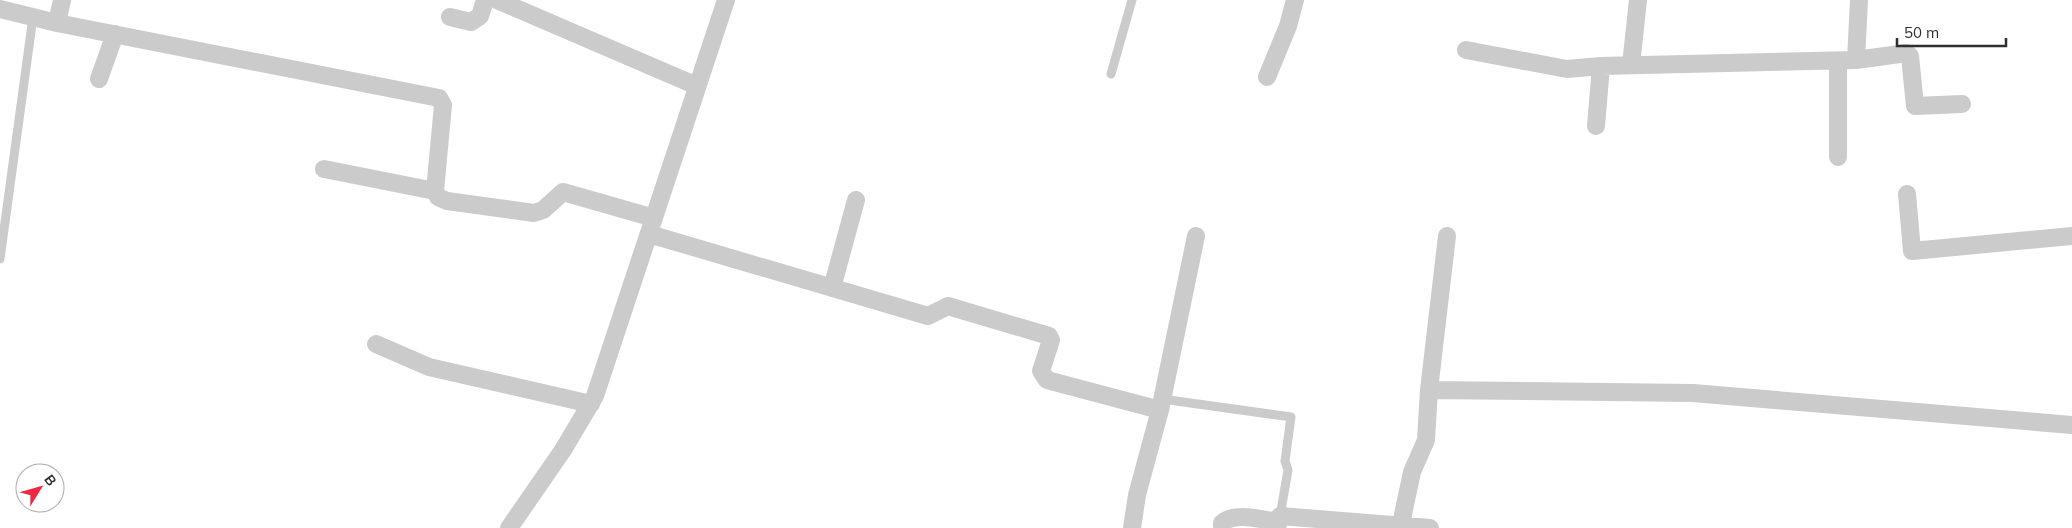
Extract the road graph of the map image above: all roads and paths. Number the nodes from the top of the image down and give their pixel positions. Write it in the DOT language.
graph roads {
  1 [pos="62,0"];
  2 [pos="485,0"];
  3 [pos="497,0"];
  4 [pos="726,0"];
  5 [pos="1132,0"];
  6 [pos="1295,0"];
  7 [pos="1638,0"];
  8 [pos="1859,0"];
  9 [pos="0,9"];
  10 [pos="33,17"];
  11 [pos="450,17"];
  12 [pos="56,22"];
  13 [pos="115,34"];
  14 [pos="1466,50"];
  15 [pos="1856,60"];
  16 [pos="1838,62"];
  17 [pos="1601,66"];
  18 [pos="1631,66"];
  19 [pos="1111,74"];
  20 [pos="1267,77"];
  21 [pos="98,79"];
  22 [pos="697,86"];
  23 [pos="1962,104"];
  24 [pos="1596,126"];
  25 [pos="1838,157"];
  26 [pos="324,169"];
  27 [pos="435,191"];
  28 [pos="1907,194"];
  29 [pos="856,200"];
  30 [pos="652,226"];
  31 [pos="1196,236"];
  32 [pos="1447,236"];
  33 [pos="2072,236"];
  34 [pos="0,259"];
  35 [pos="832,288"];
  36 [pos="376,344"];
  37 [pos="1429,390"];
  38 [pos="592,404"];
  39 [pos="1161,405"];
  40 [pos="2072,425"];
  41 [pos="1278,522"];
  42 [pos="1401,524"];
  43 [pos="509,528"];
  44 [pos="1132,528"];
  45 [pos="1222,528"];
  46 [pos="1430,528"];
  1 -- 12 [label="street"];
  2 -- 11 [label="street"];
  3 -- 22 [label="street"];
  4 -- 22 [label="street"];
  5 -- 19 [label="lane"];
  6 -- 20 [label="street"];
  7 -- 18 [label="street"];
  8 -- 15 [label="street"];
  9 -- 10 [label="street"];
  10 -- 12 [label="street"];
  10 -- 34 [label="lane"];
  12 -- 13 [label="street"];
  13 -- 21 [label="street"];
  13 -- 27 [label="street"];
  14 -- 17 [label="street"];
  15 -- 16 [label="street"];
  15 -- 23 [label="street"];
  16 -- 18 [label="street"];
  16 -- 25 [label="street"];
  17 -- 18 [label="street"];
  17 -- 24 [label="street"];
  22 -- 30 [label="street"];
  26 -- 27 [label="street"];
  27 -- 30 [label="street"];
  28 -- 33 [label="street"];
  29 -- 35 [label="street"];
  30 -- 35 [label="street"];
  30 -- 38 [label="street"];
  31 -- 39 [label="street"];
  32 -- 37 [label="street"];
  35 -- 39 [label="street"];
  36 -- 38 [label="street"];
  37 -- 40 [label="street"];
  37 -- 42 [label="street"];
  38 -- 43 [label="street"];
  39 -- 41 [label="lane"];
  39 -- 44 [label="street"];
  41 -- 42 [label="street"];
  41 -- 45 [label="street"];
  42 -- 46 [label="street"];
}
